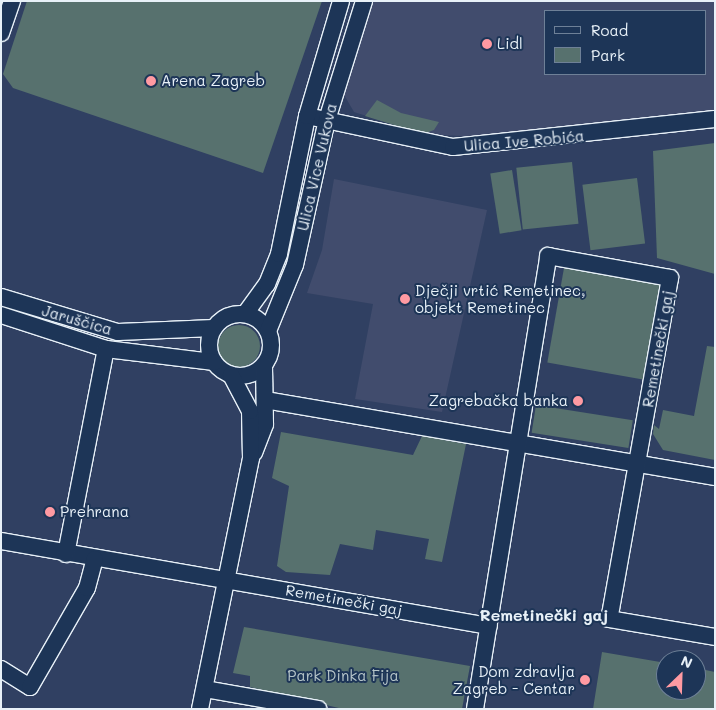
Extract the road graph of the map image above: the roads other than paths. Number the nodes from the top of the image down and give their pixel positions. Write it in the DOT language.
graph roads {
  1 [pos="12,1"];
  2 [pos="341,1"];
  3 [pos="364,1"];
  4 [pos="1,33"];
  5 [pos="306,116"];
  6 [pos="715,119"];
  7 [pos="327,120"];
  8 [pos="1,297"];
  9 [pos="245,314"];
  10 [pos="1,316"];
  11 [pos="214,328"];
  12 [pos="268,331"];
  13 [pos="106,349"];
  14 [pos="214,362"];
  15 [pos="264,365"];
  16 [pos="231,375"];
  17 [pos="265,400"];
  18 [pos="515,442"];
  19 [pos="251,458"];
  20 [pos="638,464"];
  21 [pos="715,477"];
  22 [pos="1,542"];
  23 [pos="66,554"];
  24 [pos="95,560"];
  25 [pos="228,582"];
  26 [pos="489,626"];
  27 [pos="715,637"];
  28 [pos="1,669"];
  29 [pos="205,689"];
  30 [pos="200,709"];
  31 [pos="318,709"];
  32 [pos="475,709"];
  1 -- 4 [label="street"];
  2 -- 5 [label="street, Ulica Vice Vukova"];
  3 -- 7 [label="street, Ulica Vice Vukova"];
  5 -- 7 [label="street, Ulica Ive Robića"];
  5 -- 9 [label="street, Ulica Vice Vukova"];
  6 -- 7 [label="street, Ulica Ive Robića"];
  7 -- 12 [label="street, Ulica Vice Vukova"];
  8 -- 11 [label="street, Jaruščica"];
  9 -- 11 [label="street"];
  9 -- 12 [label="street"];
  10 -- 13 [label="street, Jaruščica"];
  11 -- 14 [label="street"];
  12 -- 15 [label="street"];
  13 -- 14 [label="street, Jaruščica"];
  13 -- 23 [label="street, Jaruščica"];
  14 -- 16 [label="street"];
  15 -- 16 [label="street"];
  15 -- 17 [label="street"];
  16 -- 19 [label="street"];
  17 -- 18 [label="street"];
  17 -- 19 [label="street"];
  18 -- 20 [label="street"];
  18 -- 20 [label="street, Remetinečki gaj"];
  18 -- 26 [label="street, Remetinečki gaj"];
  19 -- 25 [label="street"];
  20 -- 21 [label="street"];
  20 -- 27 [label="street, Remetinečki gaj"];
  22 -- 23 [label="street, Remetinečki gaj"];
  23 -- 24 [label="street, Remetinečki gaj"];
  24 -- 25 [label="street, Remetinečki gaj"];
  24 -- 28 [label="street"];
  25 -- 26 [label="street, Remetinečki gaj"];
  25 -- 29 [label="street"];
  26 -- 32 [label="street, Remetinečki gaj"];
  29 -- 30 [label="street"];
  29 -- 31 [label="street"];
}
